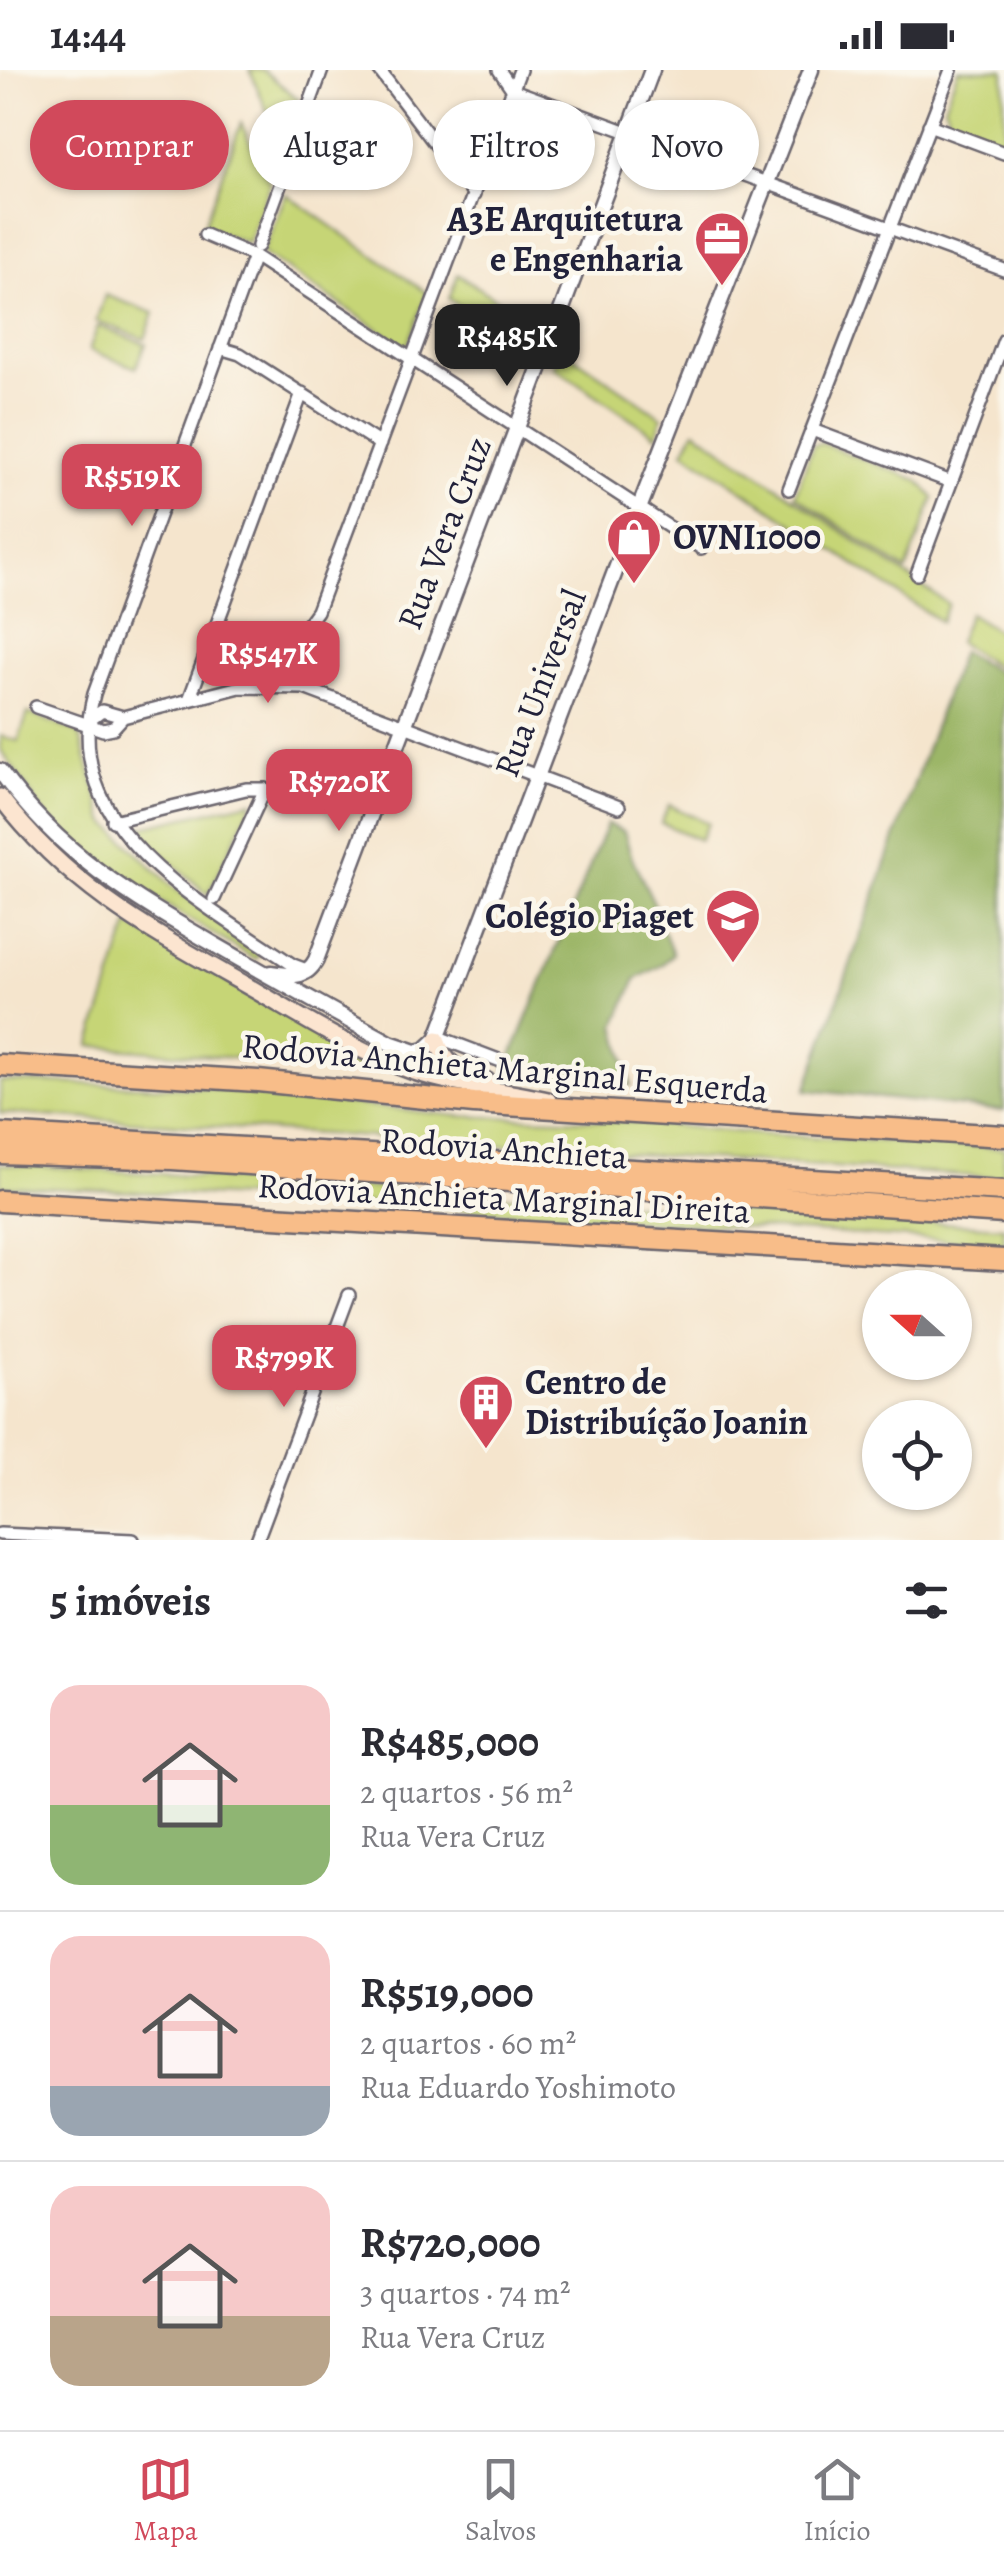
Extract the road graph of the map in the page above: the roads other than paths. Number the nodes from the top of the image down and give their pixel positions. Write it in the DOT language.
graph roads {
  1 [pos="322,70"];
  2 [pos="379,70"];
  3 [pos="499,70"];
  4 [pos="520,70"];
  5 [pos="652,70"];
  6 [pos="811,70"];
  7 [pos="950,70"];
  8 [pos="513,90"];
  9 [pos="641,100"];
  10 [pos="930,124"];
  11 [pos="615,129"];
  12 [pos="1004,153"];
  13 [pos="615,168"];
  14 [pos="759,180"];
  15 [pos="766,182"];
  16 [pos="474,194"];
  17 [pos="890,228"];
  18 [pos="205,235"];
  19 [pos="256,251"];
  20 [pos="1004,270"];
  21 [pos="1004,340"];
  22 [pos="220,348"];
  23 [pos="412,360"];
  24 [pos="302,394"];
  25 [pos="516,427"];
  26 [pos="812,430"];
  27 [pos="380,444"];
  28 [pos="951,482"];
  29 [pos="789,489"];
  30 [pos="640,506"];
  31 [pos="701,548"];
  32 [pos="917,574"];
  33 [pos="270,668"];
  34 [pos="296,686"];
  35 [pos="240,687"];
  36 [pos="189,700"];
  37 [pos="36,708"];
  38 [pos="404,723"];
  39 [pos="86,724"];
  40 [pos="0,771"];
  41 [pos="538,775"];
  42 [pos="265,790"];
  43 [pos="284,796"];
  44 [pos="0,798"];
  45 [pos="619,807"];
  46 [pos="113,821"];
  47 [pos="214,899"];
  48 [pos="309,970"];
  49 [pos="260,971"];
  50 [pos="327,1008"];
  51 [pos="438,1038"];
  52 [pos="500,1061"];
  53 [pos="0,1064"];
  54 [pos="532,1097"];
  55 [pos="586,1109"];
  56 [pos="0,1134"];
  57 [pos="1004,1136"];
  58 [pos="0,1153"];
  59 [pos="1004,1191"];
  60 [pos="0,1200"];
  61 [pos="1004,1213"];
  62 [pos="1004,1260"];
  63 [pos="349,1295"];
  64 [pos="0,1534"];
  65 [pos="134,1540"];
  66 [pos="257,1540"];
  1 -- 19 [label="street"];
  2 -- 16 [label="street"];
  3 -- 8 [label="street"];
  4 -- 8 [label="street"];
  5 -- 9 [label="street, Rua Vera Cruz"];
  6 -- 15 [label="street, Rua Universal"];
  7 -- 10 [label="street"];
  8 -- 11 [label="street"];
  8 -- 16 [label="street"];
  10 -- 12 [label="street"];
  10 -- 17 [label="street"];
  13 -- 25 [label="street, Rua Vera Cruz"];
  14 -- 15 [label="street"];
  15 -- 17 [label="street"];
  15 -- 30 [label="street, Rua Universal"];
  16 -- 23 [label="street"];
  17 -- 20 [label="street"];
  17 -- 26 [label="street"];
  18 -- 19 [label="street"];
  19 -- 22 [label="street"];
  19 -- 23 [label="street"];
  21 -- 28 [label="street"];
  22 -- 24 [label="street"];
  22 -- 39 [label="street"];
  23 -- 25 [label="street"];
  23 -- 27 [label="street"];
  24 -- 27 [label="street"];
  24 -- 36 [label="street"];
  25 -- 30 [label="street"];
  25 -- 38 [label="street, Rua Vera Cruz"];
  26 -- 28 [label="street"];
  26 -- 29 [label="street"];
  27 -- 33 [label="street"];
  28 -- 32 [label="street"];
  30 -- 31 [label="street"];
  30 -- 41 [label="street, Rua Universal"];
  33 -- 34 [label="street"];
  33 -- 35 [label="street"];
  34 -- 35 [label="street"];
  34 -- 38 [label="street"];
  35 -- 36 [label="street"];
  36 -- 39 [label="street"];
  37 -- 39 [label="street"];
  38 -- 41 [label="street"];
  38 -- 48 [label="street, Rua Vera Cruz"];
  39 -- 46 [label="street"];
  40 -- 49 [label="street"];
  41 -- 45 [label="street"];
  41 -- 51 [label="street, Rua Universal"];
  42 -- 43 [label="street"];
  42 -- 46 [label="street"];
  42 -- 47 [label="street"];
  44 -- 54 [label="main road"];
  46 -- 48 [label="street"];
  48 -- 49 [label="street"];
  48 -- 50 [label="street"];
  49 -- 50 [label="street"];
  50 -- 51 [label="street"];
  51 -- 52 [label="street"];
  51 -- 54 [label="main road"];
  53 -- 55 [label="highway, Rodovia Anchieta Marginal Esquerda"];
  54 -- 55 [label="main road"];
  55 -- 57 [label="highway, Rodovia Anchieta Marginal Esquerda"];
  56 -- 59 [label="highway, Rodovia Anchieta"];
  58 -- 61 [label="highway, Rodovia Anchieta"];
  60 -- 62 [label="highway, Rodovia Anchieta Marginal Direita"];
  63 -- 66 [label="street"];
  64 -- 65 [label="street"];
}
